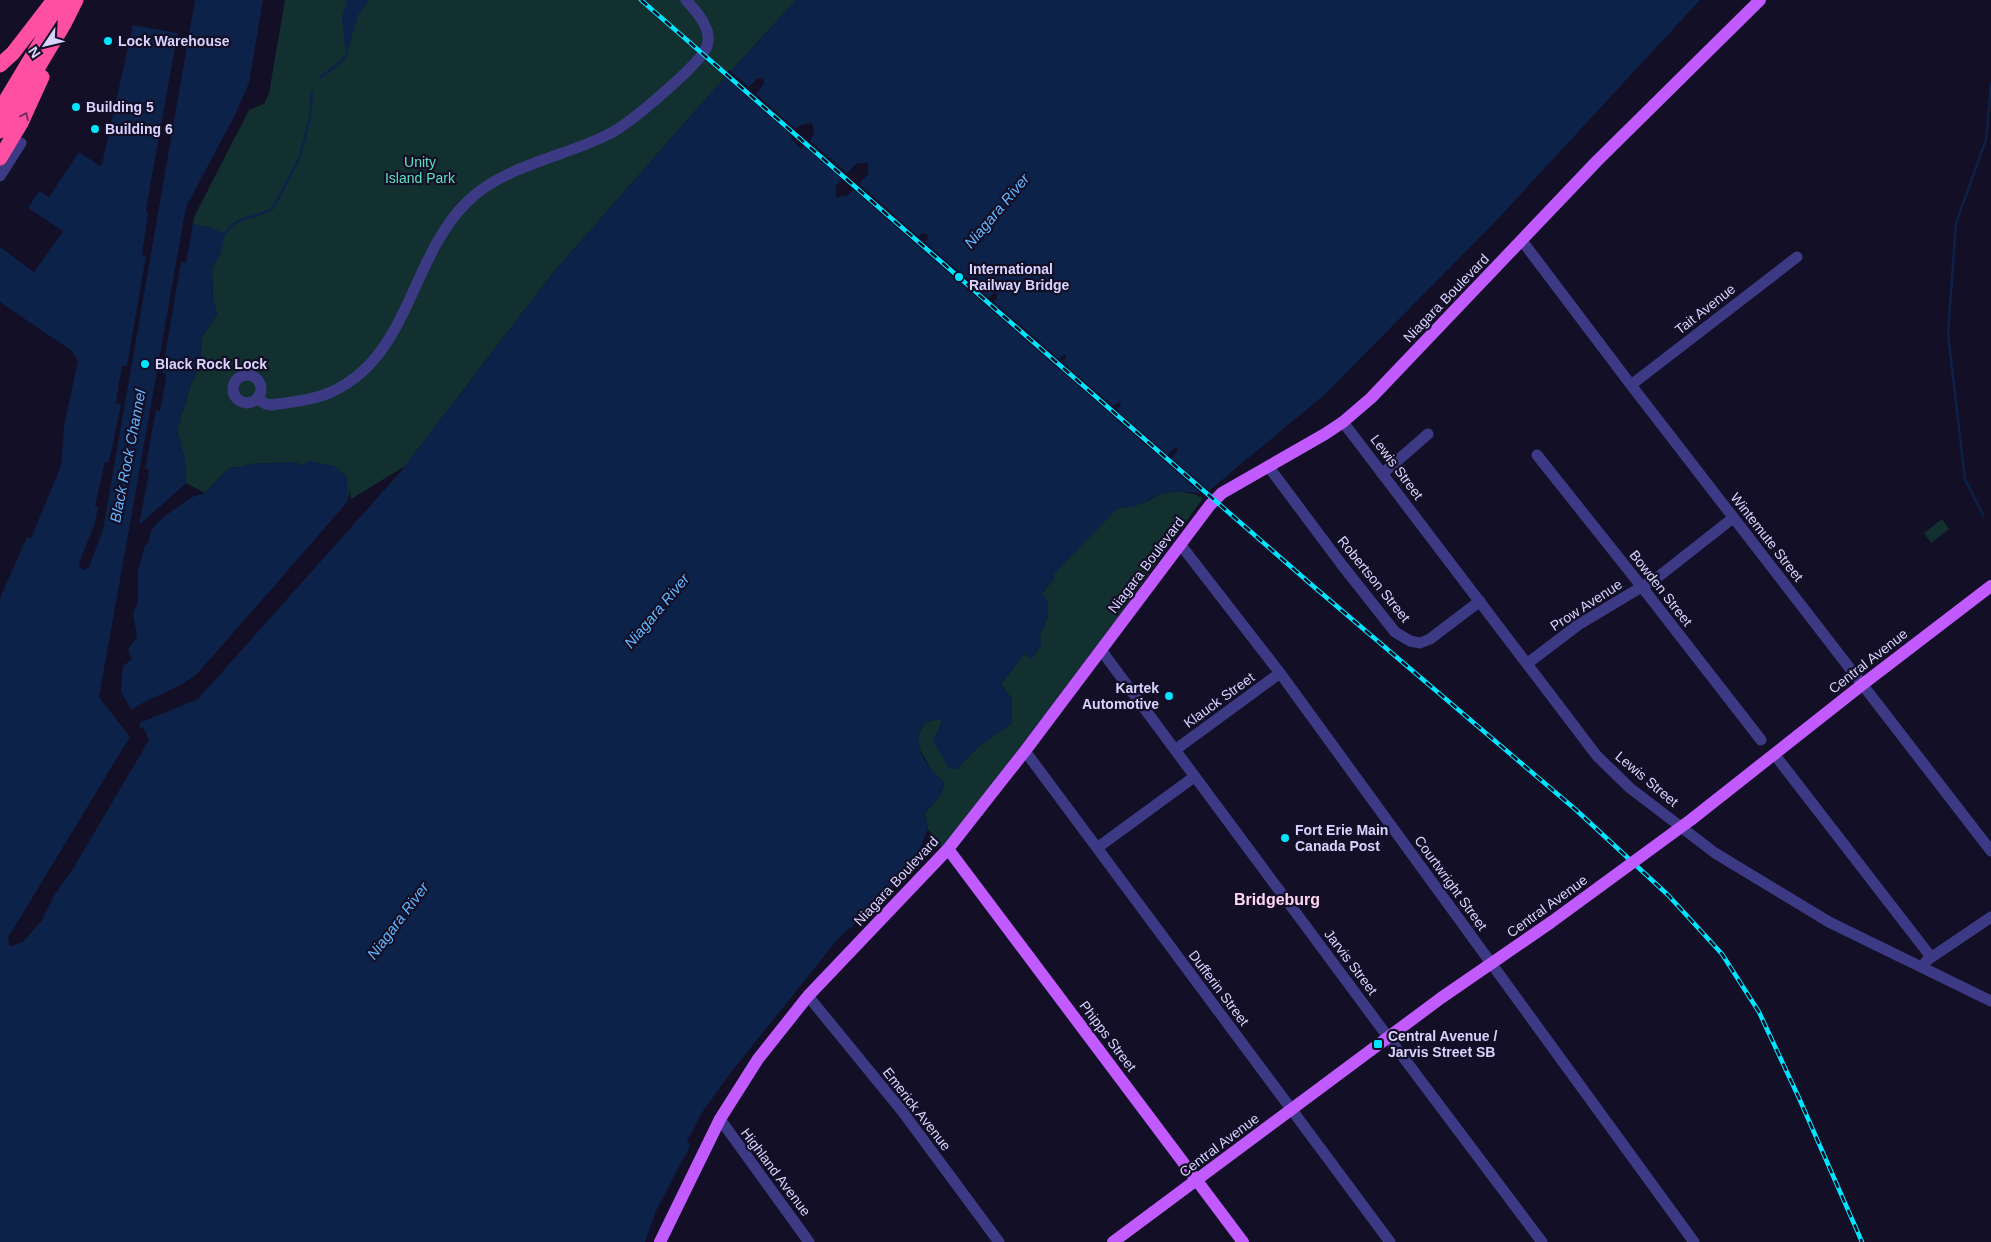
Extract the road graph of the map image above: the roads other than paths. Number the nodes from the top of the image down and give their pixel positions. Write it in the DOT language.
graph roads {
  1 [pos="54,0"];
  2 [pos="62,0"];
  3 [pos="76,0"];
  4 [pos="686,0"];
  5 [pos="1760,0"];
  6 [pos="58,34"];
  7 [pos="0,65"];
  8 [pos="0,110"];
  9 [pos="0,131"];
  10 [pos="21,143"];
  11 [pos="0,158"];
  12 [pos="0,176"];
  13 [pos="1521,242"];
  14 [pos="1797,257"];
  15 [pos="1631,385"];
  16 [pos="257,399"];
  17 [pos="1343,422"];
  18 [pos="1428,434"];
  19 [pos="1537,455"];
  20 [pos="1268,466"];
  21 [pos="1382,474"];
  22 [pos="1733,518"];
  23 [pos="1180,544"];
  24 [pos="1991,586"];
  25 [pos="1642,587"];
  26 [pos="1480,601"];
  27 [pos="1101,650"];
  28 [pos="1528,663"];
  29 [pos="1280,673"];
  30 [pos="1863,684"];
  31 [pos="1761,740"];
  32 [pos="1175,750"];
  33 [pos="1024,751"];
  34 [pos="1775,755"];
  35 [pos="1194,777"];
  36 [pos="1096,848"];
  37 [pos="948,849"];
  38 [pos="1991,851"];
  39 [pos="1991,917"];
  40 [pos="1931,957"];
  41 [pos="1491,964"];
  42 [pos="1918,966"];
  43 [pos="808,996"];
  44 [pos="1991,1001"];
  45 [pos="1388,1037"];
  46 [pos="1291,1109"];
  47 [pos="720,1119"];
  48 [pos="1197,1180"];
  49 [pos="660,1242"];
  50 [pos="810,1242"];
  51 [pos="999,1242"];
  52 [pos="1113,1242"];
  53 [pos="1243,1242"];
  54 [pos="1390,1242"];
  55 [pos="1542,1242"];
  56 [pos="1694,1242"];
  1 -- 7 [label="highway"];
  2 -- 8 [label="highway"];
  3 -- 6 [label="highway"];
  4 -- 16 [label="street"];
  5 -- 13 [label="main road, Niagara Boulevard"];
  6 -- 9 [label="highway"];
  11 -- 6 [label="highway, one-way"];
  10 -- 12 [label="street"];
  13 -- 15 [label="street, Wintemute Street"];
  13 -- 17 [label="main road, Niagara Boulevard"];
  14 -- 15 [label="street, Tait Avenue"];
  15 -- 22 [label="street, Wintemute Street"];
  17 -- 20 [label="main road, Niagara Boulevard"];
  17 -- 21 [label="street, Lewis Street"];
  18 -- 21 [label="street"];
  19 -- 25 [label="street, Bowden Street"];
  20 -- 23 [label="main road, Niagara Boulevard"];
  20 -- 26 [label="street, Robertson Street"];
  21 -- 26 [label="street, Lewis Street"];
  22 -- 25 [label="street, Prow Avenue"];
  22 -- 30 [label="street, Wintemute Street"];
  23 -- 27 [label="main road, Niagara Boulevard"];
  23 -- 29 [label="street, Courtwright Street"];
  24 -- 30 [label="main road, Central Avenue"];
  25 -- 28 [label="street, Prow Avenue"];
  25 -- 31 [label="street, Bowden Street"];
  26 -- 28 [label="street, Lewis Street"];
  27 -- 32 [label="street, Jarvis Street"];
  27 -- 33 [label="main road, Niagara Boulevard"];
  28 -- 42 [label="street, Lewis Street"];
  29 -- 32 [label="street, Klauck Street"];
  29 -- 41 [label="street, Courtwright Street"];
  30 -- 34 [label="main road, Central Avenue"];
  30 -- 38 [label="street, Wintemute Street"];
  32 -- 35 [label="street, Jarvis Street"];
  33 -- 36 [label="street, Dufferin Street"];
  33 -- 37 [label="main road, Niagara Boulevard"];
  34 -- 40 [label="street"];
  34 -- 41 [label="main road, Central Avenue, bridge"];
  35 -- 36 [label="street"];
  35 -- 45 [label="street, Jarvis Street"];
  36 -- 46 [label="street, Dufferin Street"];
  37 -- 43 [label="main road, Niagara Boulevard"];
  37 -- 48 [label="main road, Phipps Street"];
  39 -- 40 [label="street"];
  40 -- 42 [label="street"];
  41 -- 45 [label="main road, Central Avenue"];
  41 -- 56 [label="street, Courtwright Street"];
  42 -- 44 [label="street, Lewis Street"];
  43 -- 47 [label="main road, Niagara Boulevard"];
  43 -- 51 [label="street, Emerick Avenue"];
  45 -- 46 [label="main road, Central Avenue"];
  45 -- 55 [label="street, Jarvis Street"];
  46 -- 48 [label="main road, Central Avenue"];
  46 -- 54 [label="street, Dufferin Street"];
  47 -- 49 [label="main road, Niagara Boulevard"];
  47 -- 50 [label="street, Highland Avenue"];
  48 -- 52 [label="main road, Central Avenue"];
  48 -- 53 [label="main road, Phipps Street"];
}
